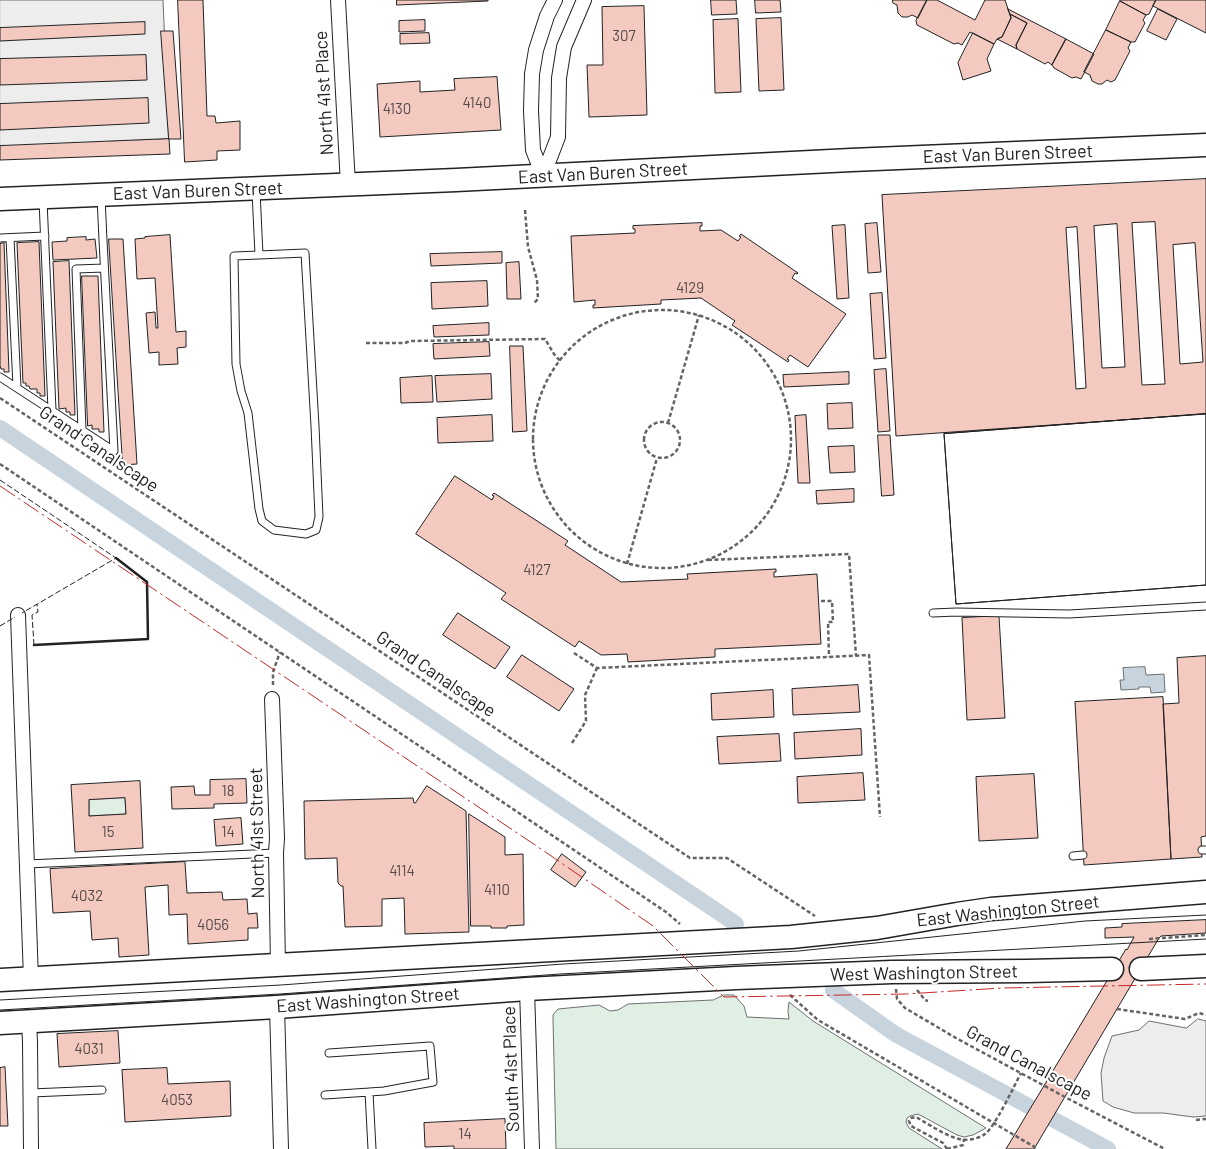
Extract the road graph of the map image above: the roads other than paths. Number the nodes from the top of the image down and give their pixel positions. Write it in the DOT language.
graph roads {
  1 [pos="338,0"];
  2 [pos="555,0"];
  3 [pos="584,0"];
  4 [pos="1206,145"];
  5 [pos="544,176"];
  6 [pos="348,185"];
  7 [pos="256,189"];
  8 [pos="101,195"];
  9 [pos="43,197"];
  10 [pos="0,199"];
  11 [pos="45,236"];
  12 [pos="0,238"];
  13 [pos="10,238"];
  14 [pos="259,255"];
  15 [pos="104,268"];
  16 [pos="0,376"];
  17 [pos="16,387"];
  18 [pos="52,410"];
  19 [pos="82,430"];
  20 [pos="1206,606"];
  21 [pos="933,613"];
  22 [pos="18,615"];
  23 [pos="272,699"];
  24 [pos="276,853"];
  25 [pos="1073,856"];
  26 [pos="1083,856"];
  27 [pos="27,864"];
  28 [pos="1206,892"];
  29 [pos="278,965"];
  30 [pos="1206,966"];
  31 [pos="1112,969"];
  32 [pos="1141,969"];
  33 [pos="736,978"];
  34 [pos="31,979"];
  35 [pos="0,980"];
  36 [pos="527,989"];
  37 [pos="277,1007"];
  38 [pos="29,1021"];
  39 [pos="0,1023"];
  40 [pos="329,1053"];
  41 [pos="102,1090"];
  42 [pos="31,1092"];
  43 [pos="369,1092"];
  44 [pos="325,1095"];
  45 [pos="32,1149"];
  46 [pos="281,1149"];
  47 [pos="372,1149"];
  48 [pos="532,1149"];
  1 -- 6 [label="street, North 41st Place"];
  2 -- 5 [label="street"];
  3 -- 5 [label="street"];
  4 -- 5 [label="main road, East Van Buren Street"];
  5 -- 6 [label="main road, East Van Buren Street"];
  6 -- 7 [label="main road, East Van Buren Street"];
  7 -- 8 [label="main road, East Van Buren Street"];
  7 -- 14 [label="lane"];
  8 -- 9 [label="main road, East Van Buren Street"];
  8 -- 15 [label="lane"];
  9 -- 10 [label="main road, East Van Buren Street"];
  9 -- 11 [label="lane"];
  11 -- 13 [label="lane"];
  11 -- 18 [label="lane"];
  12 -- 13 [label="lane"];
  13 -- 17 [label="lane"];
  14 -- 14 [label="lane"];
  15 -- 19 [label="lane"];
  15 -- 19 [label="lane"];
  16 -- 17 [label="lane"];
  17 -- 18 [label="lane"];
  18 -- 19 [label="lane"];
  20 -- 21 [label="lane"];
  22 -- 27 [label="street"];
  23 -- 24 [label="street, North 41st Street"];
  24 -- 27 [label="lane"];
  24 -- 29 [label="street, North 41st Street"];
  25 -- 26 [label="lane"];
  27 -- 34 [label="street"];
  28 -- 29 [label="main road, East Washington Street"];
  29 -- 34 [label="main road"];
  30 -- 32 [label="main road"];
  31 -- 33 [label="main road, West Washington Street"];
  33 -- 36 [label="main road, East Washington Street"];
  34 -- 35 [label="main road"];
  36 -- 37 [label="main road, East Washington Street"];
  36 -- 48 [label="street, South 41st Place"];
  37 -- 38 [label="main road, East Washington Street"];
  37 -- 46 [label="street"];
  38 -- 39 [label="main road, East Washington Street"];
  38 -- 42 [label="street"];
  40 -- 43 [label="lane"];
  41 -- 42 [label="lane"];
  42 -- 45 [label="street"];
  43 -- 44 [label="lane"];
  43 -- 47 [label="lane"];
}
